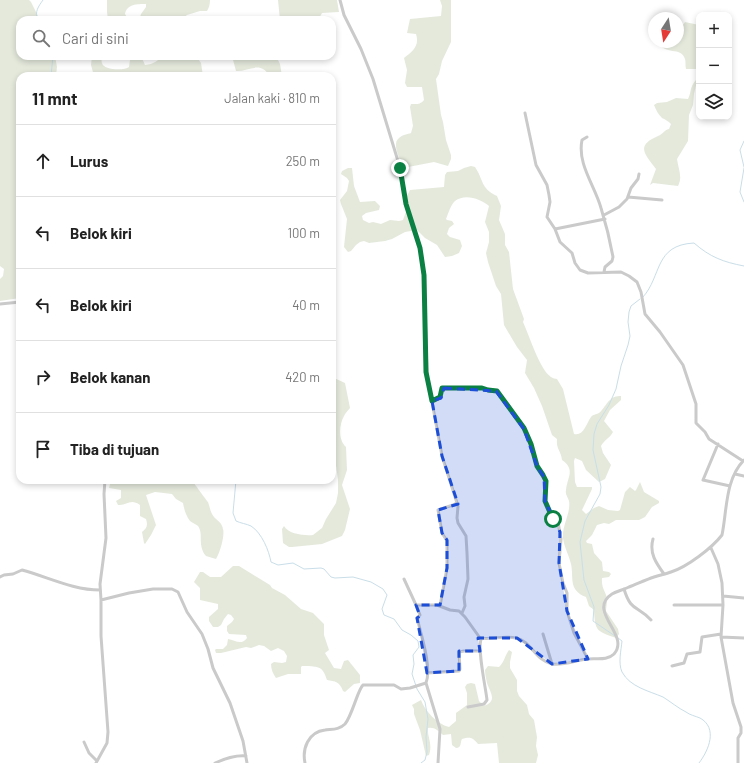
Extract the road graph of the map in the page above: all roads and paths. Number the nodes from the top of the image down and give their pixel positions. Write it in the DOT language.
graph roads {
  1 [pos="340,0"];
  2 [pos="525,113"];
  3 [pos="586,137"];
  4 [pos="639,174"];
  5 [pos="628,197"];
  6 [pos="662,200"];
  7 [pos="604,217"];
  8 [pos="555,229"];
  9 [pos="604,272"];
  10 [pos="16,302"];
  11 [pos="0,304"];
  12 [pos="432,401"];
  13 [pos="718,444"];
  14 [pos="743,461"];
  15 [pos="735,474"];
  16 [pos="744,476"];
  17 [pos="105,484"];
  18 [pos="730,486"];
  19 [pos="456,503"];
  20 [pos="653,539"];
  21 [pos="711,548"];
  22 [pos="664,574"];
  23 [pos="0,577"];
  24 [pos="404,579"];
  25 [pos="624,589"];
  26 [pos="100,590"];
  27 [pos="723,596"];
  28 [pos="744,598"];
  29 [pos="101,600"];
  30 [pos="416,605"];
  31 [pos="674,605"];
  32 [pos="723,605"];
  33 [pos="440,606"];
  34 [pos="462,613"];
  35 [pos="651,620"];
  36 [pos="543,634"];
  37 [pos="721,636"];
  38 [pos="482,638"];
  39 [pos="744,638"];
  40 [pos="480,651"];
  41 [pos="588,659"];
  42 [pos="552,664"];
  43 [pos="672,666"];
  44 [pos="427,673"];
  45 [pos="426,683"];
  46 [pos="468,707"];
  47 [pos="743,728"];
  48 [pos="84,742"];
  49 [pos="246,756"];
  50 [pos="96,762"];
  51 [pos="215,763"];
  52 [pos="247,763"];
  53 [pos="305,763"];
  54 [pos="438,763"];
  55 [pos="738,763"];
  1 -- 12 [label="street"];
  2 -- 8 [label="street"];
  3 -- 7 [label="street"];
  4 -- 5 [label="street"];
  5 -- 6 [label="street"];
  5 -- 7 [label="street"];
  7 -- 8 [label="street"];
  7 -- 9 [label="street"];
  8 -- 9 [label="street"];
  9 -- 13 [label="street"];
  10 -- 11 [label="street"];
  12 -- 19 [label="street"];
  12 -- 41 [label="street"];
  13 -- 14 [label="street"];
  13 -- 18 [label="street"];
  14 -- 15 [label="street"];
  15 -- 16 [label="street"];
  15 -- 18 [label="street"];
  17 -- 26 [label="street"];
  18 -- 21 [label="street"];
  19 -- 33 [label="street"];
  19 -- 34 [label="street"];
  20 -- 22 [label="street"];
  21 -- 22 [label="street"];
  21 -- 27 [label="street"];
  22 -- 25 [label="street"];
  23 -- 26 [label="street"];
  24 -- 30 [label="street"];
  25 -- 35 [label="street"];
  25 -- 41 [label="street"];
  26 -- 29 [label="street"];
  27 -- 28 [label="street"];
  27 -- 32 [label="street"];
  29 -- 49 [label="street"];
  29 -- 50 [label="street"];
  30 -- 33 [label="street"];
  30 -- 44 [label="street"];
  31 -- 32 [label="street"];
  32 -- 37 [label="street"];
  33 -- 34 [label="street"];
  34 -- 38 [label="street"];
  36 -- 42 [label="street"];
  37 -- 39 [label="street"];
  37 -- 43 [label="street"];
  37 -- 47 [label="street"];
  38 -- 40 [label="street"];
  38 -- 42 [label="street"];
  40 -- 44 [label="street"];
  40 -- 46 [label="street"];
  41 -- 42 [label="street"];
  44 -- 45 [label="street"];
  45 -- 53 [label="street"];
  45 -- 54 [label="street"];
  47 -- 55 [label="street"];
  48 -- 50 [label="street"];
  49 -- 51 [label="street"];
  49 -- 52 [label="street"];
}
